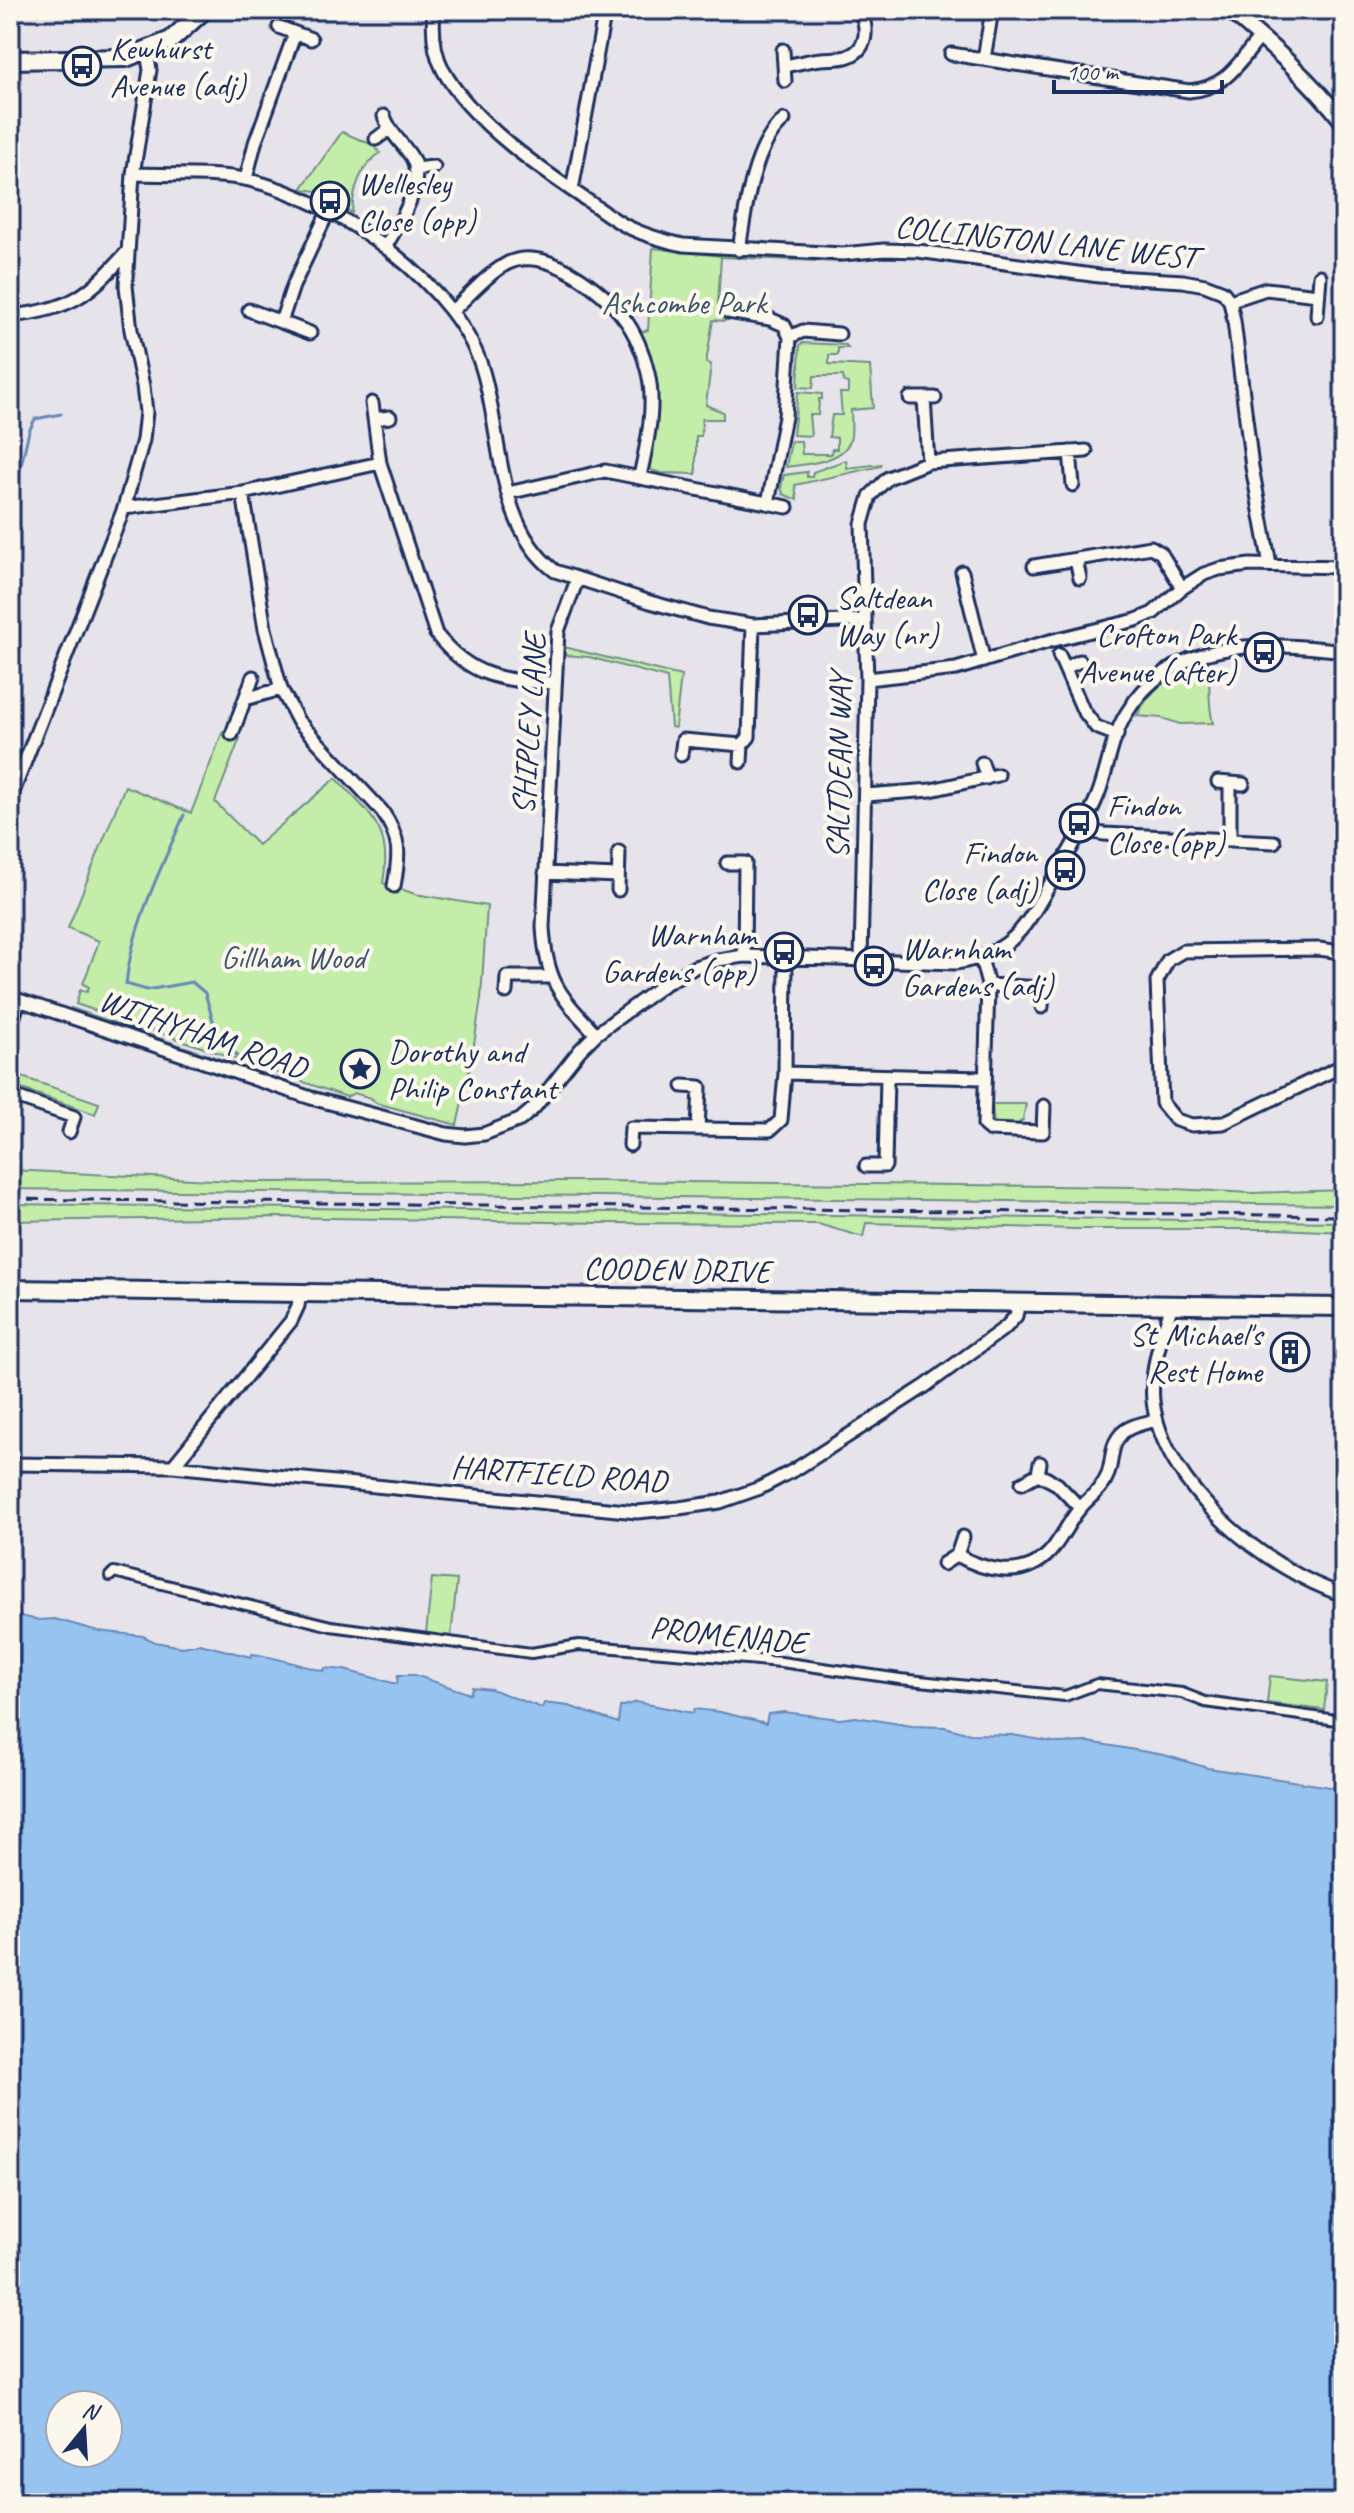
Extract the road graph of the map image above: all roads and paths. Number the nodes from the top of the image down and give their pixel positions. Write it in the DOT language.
graph roads {
  1 [pos="204,10"];
  2 [pos="434,10"];
  3 [pos="605,10"];
  4 [pos="860,10"];
  5 [pos="992,10"];
  6 [pos="1229,10"];
  7 [pos="279,27"];
  8 [pos="295,33"];
  9 [pos="1260,37"];
  10 [pos="311,39"];
  11 [pos="783,50"];
  12 [pos="147,52"];
  13 [pos="951,54"];
  14 [pos="984,59"];
  15 [pos="10,60"];
  16 [pos="784,66"];
  17 [pos="785,81"];
  18 [pos="384,116"];
  19 [pos="784,120"];
  20 [pos="1344,123"];
  21 [pos="388,130"];
  22 [pos="376,139"];
  23 [pos="434,167"];
  24 [pos="415,169"];
  25 [pos="133,174"];
  26 [pos="246,179"];
  27 [pos="572,190"];
  28 [pos="328,212"];
  29 [pos="385,247"];
  30 [pos="739,250"];
  31 [pos="127,252"];
  32 [pos="1320,276"];
  33 [pos="1318,295"];
  34 [pos="1230,301"];
  35 [pos="249,310"];
  36 [pos="452,311"];
  37 [pos="728,312"];
  38 [pos="10,316"];
  39 [pos="1317,316"];
  40 [pos="281,322"];
  41 [pos="310,333"];
  42 [pos="839,334"];
  43 [pos="790,337"];
  44 [pos="910,398"];
  45 [pos="372,403"];
  46 [pos="390,417"];
  47 [pos="374,419"];
  48 [pos="1086,451"];
  49 [pos="1070,452"];
  50 [pos="928,462"];
  51 [pos="380,463"];
  52 [pos="640,476"];
  53 [pos="1073,485"];
  54 [pos="243,493"];
  55 [pos="508,493"];
  56 [pos="768,503"];
  57 [pos="787,507"];
  58 [pos="124,508"];
  59 [pos="1076,560"];
  60 [pos="1270,565"];
  61 [pos="1034,566"];
  62 [pos="1344,567"];
  63 [pos="1080,578"];
  64 [pos="577,580"];
  65 [pos="978,583"];
  66 [pos="1182,588"];
  67 [pos="865,620"];
  68 [pos="753,625"];
  69 [pos="1344,651"];
  70 [pos="1059,655"];
  71 [pos="984,661"];
  72 [pos="1080,661"];
  73 [pos="1065,668"];
  74 [pos="253,677"];
  75 [pos="867,679"];
  76 [pos="554,683"];
  77 [pos="281,689"];
  78 [pos="245,699"];
  79 [pos="232,734"];
  80 [pos="1117,735"];
  81 [pos="742,745"];
  82 [pos="681,755"];
  83 [pos="741,762"];
  84 [pos="982,763"];
  85 [pos="1230,783"];
  86 [pos="866,795"];
  87 [pos="10,800"];
  88 [pos="1082,830"];
  89 [pos="1230,840"];
  90 [pos="1274,842"];
  91 [pos="619,852"];
  92 [pos="727,863"];
  93 [pos="545,873"];
  94 [pos="618,876"];
  95 [pos="394,886"];
  96 [pos="618,890"];
  97 [pos="744,956"];
  98 [pos="1344,957"];
  99 [pos="786,958"];
  100 [pos="981,958"];
  101 [pos="861,961"];
  102 [pos="550,977"];
  103 [pos="988,985"];
  104 [pos="506,992"];
  105 [pos="15,998"];
  106 [pos="1042,1007"];
  107 [pos="10,1029"];
  108 [pos="596,1034"];
  109 [pos="1344,1065"];
  110 [pos="785,1073"];
  111 [pos="887,1076"];
  112 [pos="983,1078"];
  113 [pos="683,1086"];
  114 [pos="10,1095"];
  115 [pos="1044,1106"];
  116 [pos="698,1129"];
  117 [pos="69,1132"];
  118 [pos="630,1145"];
  119 [pos="866,1166"];
  120 [pos="10,1289"];
  121 [pos="300,1293"];
  122 [pos="1019,1302"];
  123 [pos="1172,1305"];
  124 [pos="1344,1307"];
  125 [pos="1156,1420"];
  126 [pos="10,1464"];
  127 [pos="173,1466"];
  128 [pos="1022,1483"];
  129 [pos="1080,1508"];
  130 [pos="963,1537"];
  131 [pos="957,1555"];
  132 [pos="943,1564"];
  133 [pos="110,1576"];
  134 [pos="1344,1595"];
  135 [pos="1344,1721"];
  1 -- 12 [label="main road"];
  2 -- 27 [label="street, COLLINGTON LANE WEST"];
  3 -- 27 [label="street"];
  4 -- 16 [label="street"];
  5 -- 14 [label="street"];
  6 -- 9 [label="street"];
  7 -- 8 [label="street"];
  8 -- 10 [label="street"];
  8 -- 26 [label="street"];
  9 -- 14 [label="street"];
  9 -- 20 [label="street"];
  11 -- 16 [label="street"];
  12 -- 15 [label="main road"];
  12 -- 25 [label="street"];
  13 -- 14 [label="street"];
  16 -- 17 [label="street"];
  18 -- 21 [label="street"];
  19 -- 30 [label="street"];
  21 -- 22 [label="street"];
  21 -- 24 [label="street"];
  23 -- 24 [label="street"];
  24 -- 29 [label="street"];
  25 -- 26 [label="street"];
  25 -- 31 [label="street"];
  26 -- 28 [label="street"];
  27 -- 30 [label="street, COLLINGTON LANE WEST"];
  28 -- 29 [label="street"];
  28 -- 40 [label="street"];
  29 -- 36 [label="street"];
  30 -- 34 [label="street, COLLINGTON LANE WEST"];
  31 -- 38 [label="street"];
  31 -- 58 [label="street"];
  32 -- 33 [label="street"];
  33 -- 34 [label="street"];
  33 -- 39 [label="street"];
  34 -- 60 [label="street, COLLINGTON LANE WEST"];
  35 -- 40 [label="street"];
  36 -- 52 [label="street"];
  36 -- 55 [label="street"];
  37 -- 43 [label="street"];
  40 -- 41 [label="street"];
  42 -- 43 [label="street"];
  43 -- 56 [label="street"];
  44 -- 50 [label="street"];
  45 -- 47 [label="street"];
  46 -- 47 [label="street"];
  47 -- 51 [label="street"];
  48 -- 49 [label="street, SALTDEAN WAY"];
  49 -- 50 [label="street, SALTDEAN WAY"];
  49 -- 53 [label="street"];
  50 -- 67 [label="street, SALTDEAN WAY"];
  51 -- 54 [label="street"];
  51 -- 76 [label="street"];
  52 -- 55 [label="street"];
  52 -- 56 [label="street"];
  54 -- 58 [label="street"];
  54 -- 77 [label="street"];
  55 -- 64 [label="street"];
  56 -- 57 [label="street"];
  58 -- 87 [label="street"];
  59 -- 61 [label="street"];
  59 -- 63 [label="street"];
  59 -- 66 [label="street"];
  60 -- 62 [label="street"];
  60 -- 66 [label="street"];
  64 -- 68 [label="street"];
  64 -- 76 [label="street, SHIPLEY LANE"];
  65 -- 71 [label="street"];
  66 -- 71 [label="street"];
  67 -- 68 [label="street"];
  67 -- 75 [label="street, SALTDEAN WAY"];
  68 -- 81 [label="street"];
  69 -- 80 [label="street"];
  70 -- 73 [label="street"];
  71 -- 75 [label="street"];
  72 -- 73 [label="street"];
  73 -- 80 [label="street"];
  74 -- 78 [label="street"];
  75 -- 86 [label="street, SALTDEAN WAY"];
  76 -- 93 [label="street, SHIPLEY LANE"];
  77 -- 78 [label="street"];
  77 -- 95 [label="street"];
  78 -- 79 [label="street"];
  80 -- 88 [label="street"];
  81 -- 82 [label="street"];
  81 -- 83 [label="street"];
  84 -- 86 [label="street"];
  85 -- 89 [label="street"];
  86 -- 101 [label="street, SALTDEAN WAY"];
  88 -- 89 [label="street"];
  88 -- 100 [label="street"];
  89 -- 90 [label="street"];
  91 -- 94 [label="street"];
  92 -- 97 [label="street"];
  93 -- 94 [label="street"];
  93 -- 102 [label="street, SHIPLEY LANE"];
  94 -- 96 [label="street"];
  97 -- 99 [label="street, WITHYHAM ROAD"];
  97 -- 108 [label="street, WITHYHAM ROAD"];
  98 -- 109 [label="street"];
  99 -- 101 [label="street, WITHYHAM ROAD"];
  99 -- 110 [label="street"];
  100 -- 101 [label="street, WITHYHAM ROAD"];
  100 -- 103 [label="street"];
  102 -- 104 [label="street"];
  102 -- 108 [label="street, SHIPLEY LANE"];
  103 -- 106 [label="street"];
  103 -- 112 [label="street"];
  105 -- 107 [label="street"];
  105 -- 108 [label="street, WITHYHAM ROAD"];
  110 -- 111 [label="street"];
  110 -- 116 [label="street"];
  111 -- 112 [label="street"];
  111 -- 119 [label="street"];
  112 -- 115 [label="street"];
  113 -- 116 [label="street"];
  114 -- 117 [label="street"];
  116 -- 118 [label="street"];
  120 -- 121 [label="main road, COODEN DRIVE"];
  121 -- 122 [label="main road, COODEN DRIVE"];
  121 -- 127 [label="street"];
  122 -- 123 [label="main road, COODEN DRIVE"];
  122 -- 127 [label="street, HARTFIELD ROAD"];
  123 -- 124 [label="main road, COODEN DRIVE"];
  123 -- 125 [label="street"];
  125 -- 129 [label="street"];
  125 -- 134 [label="street"];
  126 -- 127 [label="street, HARTFIELD ROAD"];
  128 -- 129 [label="street"];
  129 -- 131 [label="street"];
  130 -- 131 [label="street"];
  131 -- 132 [label="street"];
  133 -- 135 [label="street, PROMENADE"];
}
